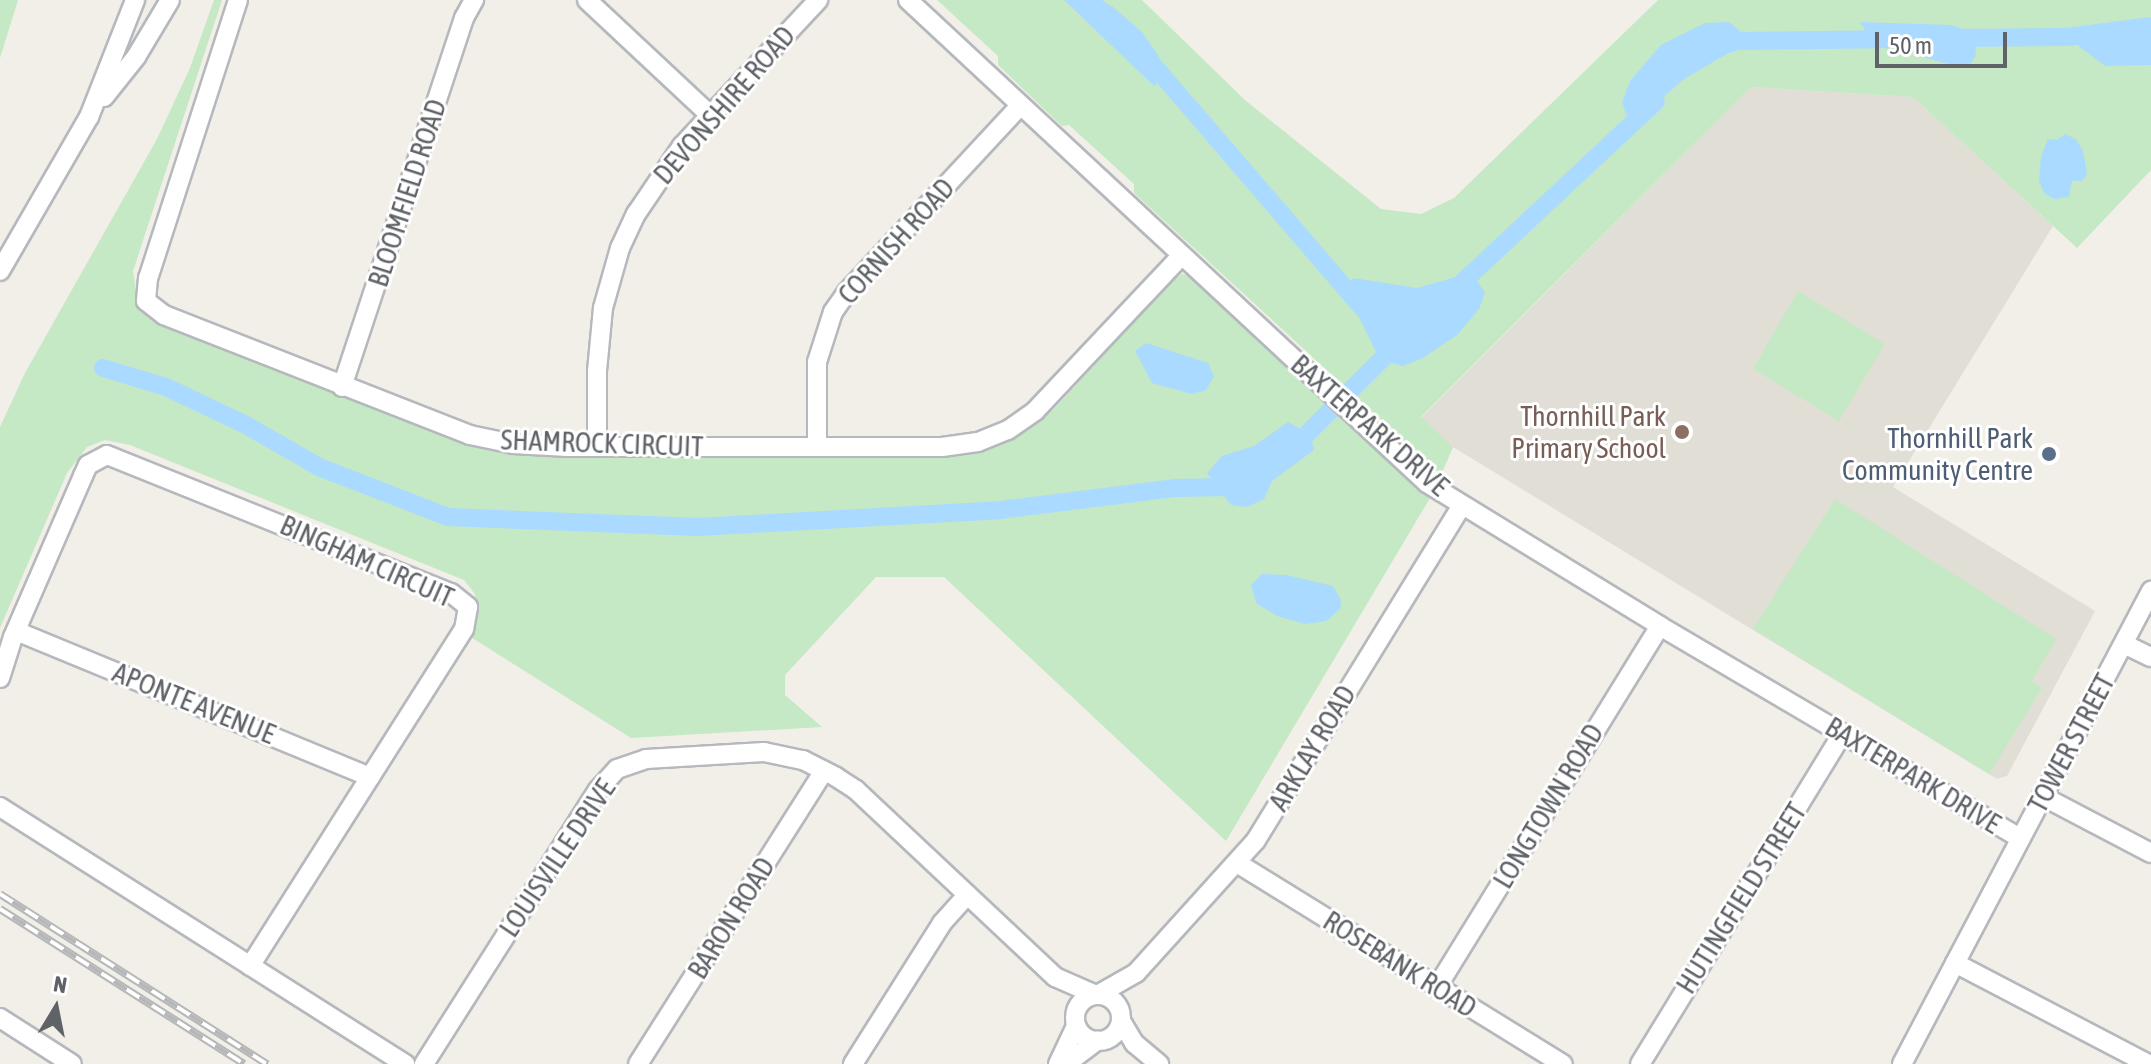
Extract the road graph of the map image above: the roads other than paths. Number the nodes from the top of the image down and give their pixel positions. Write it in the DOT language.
graph roads {
  1 [pos="135,0"];
  2 [pos="170,0"];
  3 [pos="238,0"];
  4 [pos="474,0"];
  5 [pos="587,0"];
  6 [pos="818,0"];
  7 [pos="908,0"];
  8 [pos="1021,105"];
  9 [pos="710,115"];
  10 [pos="89,117"];
  11 [pos="1182,255"];
  12 [pos="0,271"];
  13 [pos="342,387"];
  14 [pos="597,447"];
  15 [pos="817,447"];
  16 [pos="1462,505"];
  17 [pos="2151,591"];
  18 [pos="1660,626"];
  19 [pos="16,631"];
  20 [pos="2124,644"];
  21 [pos="2151,657"];
  22 [pos="0,678"];
  23 [pos="1843,733"];
  24 [pos="824,771"];
  25 [pos="370,777"];
  26 [pos="2042,796"];
  27 [pos="0,807"];
  28 [pos="2020,838"];
  29 [pos="2151,853"];
  30 [pos="1237,863"];
  31 [pos="967,895"];
  32 [pos="1955,963"];
  33 [pos="250,966"];
  34 [pos="1136,973"];
  35 [pos="1055,977"];
  36 [pos="1437,987"];
  37 [pos="1096,994"];
  38 [pos="1120,1015"];
  39 [pos="0,1018"];
  40 [pos="1075,1022"];
  41 [pos="1099,1041"];
  42 [pos="1152,1060"];
  43 [pos="72,1064"];
  44 [pos="405,1064"];
  45 [pos="424,1064"];
  46 [pos="638,1064"];
  47 [pos="853,1064"];
  48 [pos="1058,1064"];
  49 [pos="1066,1064"];
  50 [pos="1563,1064"];
  51 [pos="1640,1064"];
  52 [pos="1902,1064"];
  53 [pos="2148,1064"];
  1 -- 10 [label="street"];
  2 -- 10 [label="street"];
  3 -- 13 [label="street, SHAMROCK CIRCUIT"];
  4 -- 13 [label="street, BLOOMFIELD ROAD"];
  5 -- 9 [label="street"];
  6 -- 9 [label="street, DEVONSHIRE ROAD"];
  7 -- 8 [label="street, BAXTERPARK DRIVE"];
  8 -- 11 [label="street, BAXTERPARK DRIVE"];
  8 -- 15 [label="street, CORNISH ROAD"];
  9 -- 14 [label="street, DEVONSHIRE ROAD"];
  10 -- 12 [label="street"];
  11 -- 15 [label="street, SHAMROCK CIRCUIT"];
  11 -- 16 [label="street, BAXTERPARK DRIVE"];
  13 -- 14 [label="street, SHAMROCK CIRCUIT"];
  14 -- 15 [label="street, SHAMROCK CIRCUIT"];
  16 -- 18 [label="street, BAXTERPARK DRIVE"];
  16 -- 30 [label="street, ARKLAY ROAD"];
  17 -- 20 [label="street, TOWER STREET"];
  18 -- 23 [label="street, BAXTERPARK DRIVE"];
  18 -- 36 [label="street, LONGTOWN ROAD"];
  19 -- 22 [label="street, BINGHAM CIRCUIT"];
  19 -- 25 [label="street, APONTE AVENUE"];
  19 -- 25 [label="street, BINGHAM CIRCUIT"];
  20 -- 21 [label="street"];
  20 -- 26 [label="street, TOWER STREET"];
  23 -- 28 [label="street, BAXTERPARK DRIVE"];
  23 -- 51 [label="street, HUTINGFIELD STREET"];
  24 -- 31 [label="street, LOUISVILLE DRIVE"];
  24 -- 45 [label="street, LOUISVILLE DRIVE"];
  24 -- 46 [label="street, BARON ROAD"];
  25 -- 33 [label="street, BINGHAM CIRCUIT"];
  26 -- 28 [label="street, TOWER STREET"];
  26 -- 29 [label="street"];
  27 -- 33 [label="street"];
  28 -- 32 [label="street, TOWER STREET"];
  30 -- 34 [label="street, ARKLAY ROAD"];
  30 -- 36 [label="street, ROSEBANK ROAD"];
  31 -- 35 [label="street, LOUISVILLE DRIVE"];
  31 -- 47 [label="street"];
  32 -- 52 [label="street, TOWER STREET"];
  32 -- 53 [label="street"];
  33 -- 44 [label="street"];
  34 -- 37 [label="street, ARKLAY ROAD"];
  34 -- 38 [label="street, ARKLAY ROAD"];
  35 -- 37 [label="street, LOUISVILLE DRIVE"];
  35 -- 40 [label="street, LOUISVILLE DRIVE"];
  36 -- 50 [label="street, ROSEBANK ROAD"];
  37 -- 38 [label="street"];
  37 -- 40 [label="street"];
  38 -- 41 [label="street"];
  38 -- 42 [label="street"];
  39 -- 43 [label="street"];
  40 -- 41 [label="street"];
  40 -- 48 [label="street"];
  41 -- 42 [label="street"];
  41 -- 49 [label="street"];
}
